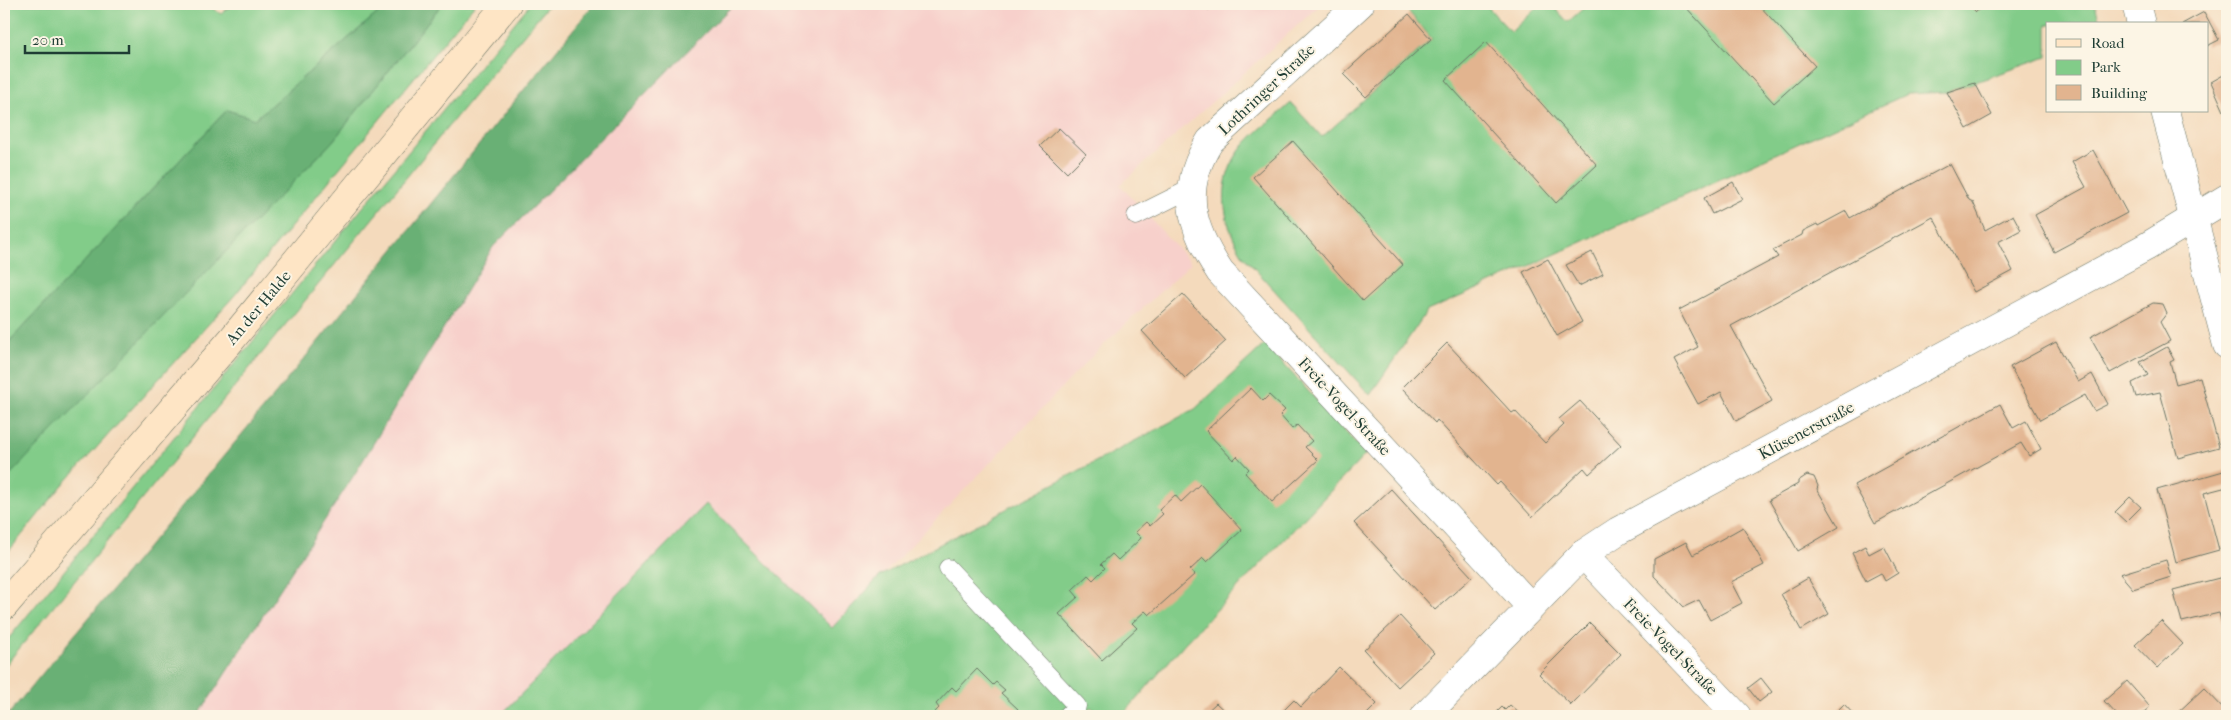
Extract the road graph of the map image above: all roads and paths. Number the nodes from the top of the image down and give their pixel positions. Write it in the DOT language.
graph roads {
  1 [pos="508,4"];
  2 [pos="1360,4"];
  3 [pos="2136,4"];
  4 [pos="2140,22"];
  5 [pos="2165,112"];
  6 [pos="1192,188"];
  7 [pos="2227,198"];
  8 [pos="1136,216"];
  9 [pos="2194,217"];
  10 [pos="2227,345"];
  11 [pos="1583,554"];
  12 [pos="948,568"];
  13 [pos="4,606"];
  14 [pos="1531,607"];
  15 [pos="1067,716"];
  16 [pos="1425,716"];
  17 [pos="1738,716"];
  1 -- 13 [label="street, An der Halde"];
  2 -- 6 [label="street, Lothringer Straße"];
  3 -- 4 [label="street"];
  5 -- 9 [label="street"];
  6 -- 8 [label="lane"];
  6 -- 14 [label="street, Freie-Vogel-Straße"];
  7 -- 9 [label="street, Klüsenerstraße"];
  9 -- 10 [label="street"];
  9 -- 11 [label="street, Klüsenerstraße"];
  11 -- 14 [label="street, Klüsenerstraße"];
  11 -- 17 [label="street, Freie-Vogel-Straße"];
  12 -- 15 [label="lane"];
  14 -- 16 [label="street, Klüsenerstraße"];
}
